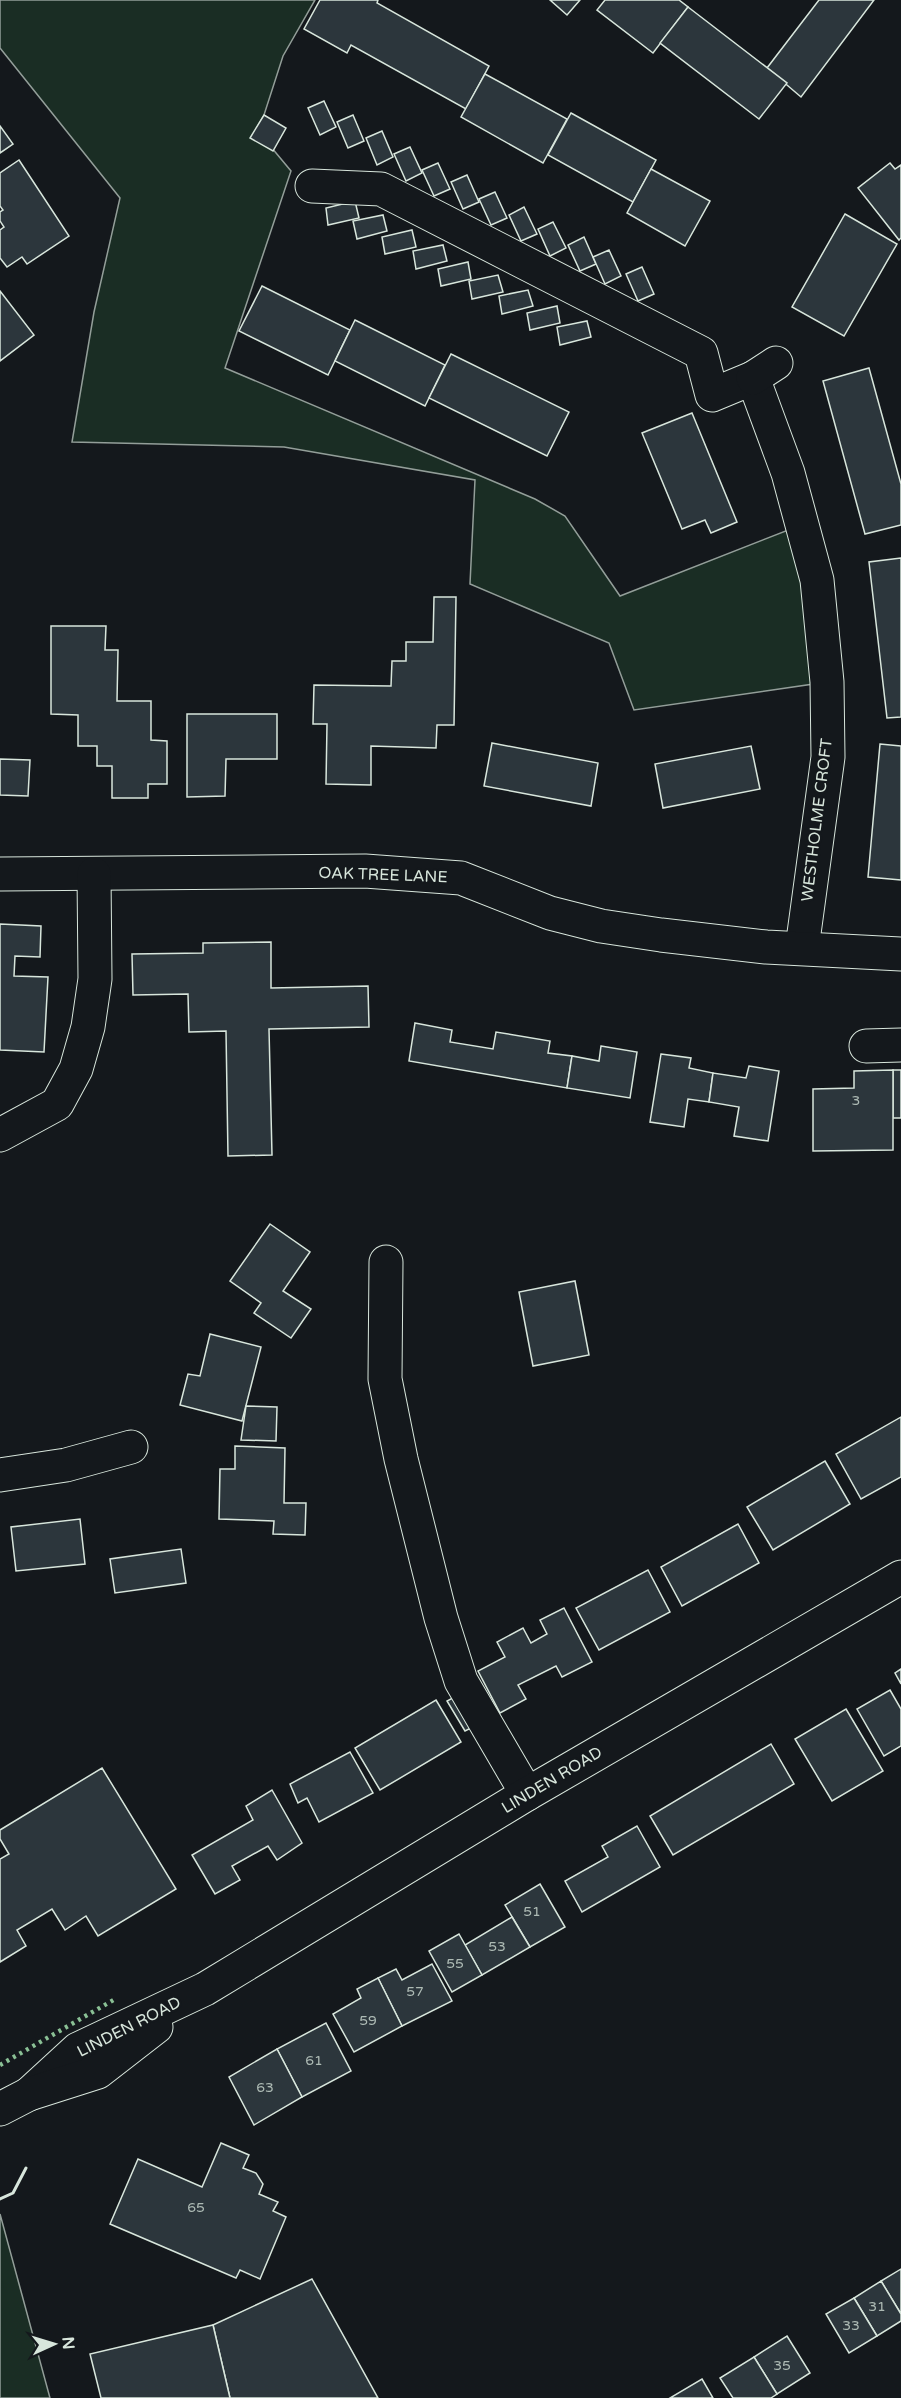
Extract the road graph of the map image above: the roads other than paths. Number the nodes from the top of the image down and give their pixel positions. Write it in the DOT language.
graph roads {
  1 [pos="312,186"];
  2 [pos="0,874"];
  3 [pos="94,874"];
  4 [pos="802,948"];
  5 [pos="901,954"];
  6 [pos="901,1045"];
  7 [pos="866,1046"];
  8 [pos="0,1135"];
  9 [pos="386,1262"];
  10 [pos="131,1447"];
  11 [pos="0,1475"];
  12 [pos="901,1577"];
  13 [pos="527,1794"];
  14 [pos="0,2109"];
  1 -- 4 [label="main road, WESTHOLME CROFT"];
  2 -- 3 [label="main road, OAK TREE LANE"];
  3 -- 4 [label="main road, OAK TREE LANE"];
  3 -- 8 [label="main road"];
  4 -- 5 [label="main road, OAK TREE LANE"];
  6 -- 7 [label="main road"];
  9 -- 13 [label="main road"];
  10 -- 11 [label="main road"];
  12 -- 13 [label="main road, LINDEN ROAD"];
  13 -- 14 [label="main road, LINDEN ROAD"];
}
